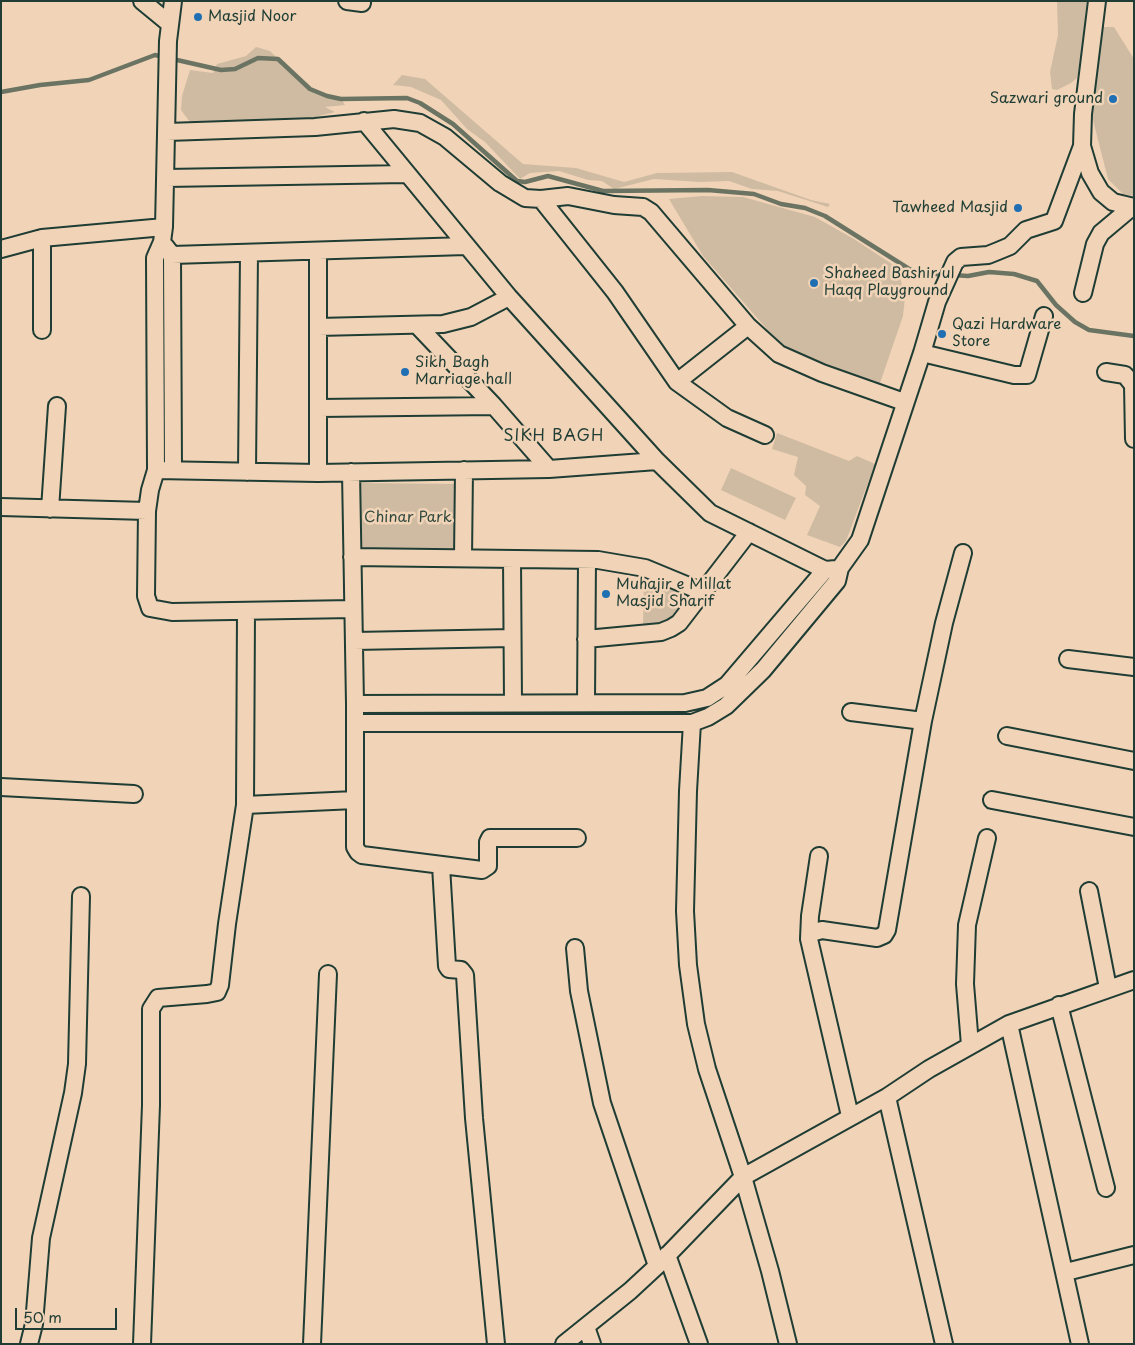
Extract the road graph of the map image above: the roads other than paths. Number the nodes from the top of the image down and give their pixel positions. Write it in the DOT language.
graph roads {
  1 [pos="142,1"];
  2 [pos="173,1"];
  3 [pos="1097,1"];
  4 [pos="170,24"];
  5 [pos="364,121"];
  6 [pos="168,132"];
  7 [pos="1082,146"];
  8 [pos="406,174"];
  9 [pos="166,178"];
  10 [pos="541,199"];
  11 [pos="1133,206"];
  12 [pos="42,238"];
  13 [pos="166,241"];
  14 [pos="466,246"];
  15 [pos="1,249"];
  16 [pos="318,251"];
  17 [pos="250,253"];
  18 [pos="1083,292"];
  19 [pos="509,297"];
  20 [pos="1044,316"];
  21 [pos="417,326"];
  22 [pos="748,326"];
  23 [pos="318,327"];
  24 [pos="42,330"];
  25 [pos="922,353"];
  26 [pos="1106,372"];
  27 [pos="677,382"];
  28 [pos="904,402"];
  29 [pos="57,406"];
  30 [pos="494,406"];
  31 [pos="319,408"];
  32 [pos="765,435"];
  33 [pos="1134,439"];
  34 [pos="657,461"];
  35 [pos="173,469"];
  36 [pos="549,469"];
  37 [pos="156,470"];
  38 [pos="464,470"];
  39 [pos="247,472"];
  40 [pos="351,472"];
  41 [pos="318,473"];
  42 [pos="1,507"];
  43 [pos="50,509"];
  44 [pos="147,511"];
  45 [pos="749,532"];
  46 [pos="963,553"];
  47 [pos="352,557"];
  48 [pos="464,558"];
  49 [pos="512,559"];
  50 [pos="587,560"];
  51 [pos="833,569"];
  52 [pos="702,592"];
  53 [pos="353,609"];
  54 [pos="246,612"];
  55 [pos="512,638"];
  56 [pos="586,639"];
  57 [pos="354,641"];
  58 [pos="1068,659"];
  59 [pos="1134,667"];
  60 [pos="513,703"];
  61 [pos="586,703"];
  62 [pos="355,704"];
  63 [pos="851,712"];
  64 [pos="923,721"];
  65 [pos="692,723"];
  66 [pos="355,724"];
  67 [pos="1007,736"];
  68 [pos="1134,760"];
  69 [pos="1,787"];
  70 [pos="134,794"];
  71 [pos="355,800"];
  72 [pos="992,800"];
  73 [pos="245,805"];
  74 [pos="1134,827"];
  75 [pos="577,838"];
  76 [pos="987,838"];
  77 [pos="818,856"];
  78 [pos="441,866"];
  79 [pos="1089,891"];
  80 [pos="81,896"];
  81 [pos="811,933"];
  82 [pos="575,948"];
  83 [pos="328,974"];
  84 [pos="1134,980"];
  85 [pos="1108,988"];
  86 [pos="1059,1005"];
  87 [pos="1009,1024"];
  88 [pos="970,1045"];
  89 [pos="887,1097"];
  90 [pos="850,1116"];
  91 [pos="743,1177"];
  92 [pos="1106,1188"];
  93 [pos="1134,1255"];
  94 [pos="662,1261"];
  95 [pos="1066,1272"];
  96 [pos="586,1327"];
  97 [pos="29,1344"];
  98 [pos="142,1344"];
  99 [pos="312,1344"];
  100 [pos="496,1344"];
  101 [pos="564,1344"];
  102 [pos="592,1344"];
  103 [pos="700,1344"];
  104 [pos="788,1344"];
  105 [pos="944,1344"];
  106 [pos="1080,1344"];
  1 -- 4 [label="street"];
  2 -- 4 [label="street"];
  3 -- 7 [label="street"];
  4 -- 6 [label="street"];
  5 -- 6 [label="street"];
  5 -- 8 [label="street"];
  5 -- 10 [label="street"];
  6 -- 9 [label="street"];
  7 -- 11 [label="street"];
  7 -- 25 [label="street"];
  8 -- 9 [label="street"];
  8 -- 14 [label="street"];
  9 -- 13 [label="street"];
  10 -- 22 [label="street"];
  10 -- 27 [label="street"];
  11 -- 18 [label="street"];
  12 -- 13 [label="street"];
  12 -- 15 [label="street"];
  12 -- 24 [label="street"];
  13 -- 17 [label="street"];
  13 -- 35 [label="street"];
  13 -- 37 [label="street"];
  14 -- 16 [label="street"];
  14 -- 19 [label="street"];
  16 -- 17 [label="street"];
  16 -- 23 [label="street"];
  17 -- 39 [label="street"];
  19 -- 21 [label="street"];
  19 -- 34 [label="street"];
  20 -- 25 [label="street"];
  21 -- 23 [label="street"];
  21 -- 30 [label="street"];
  22 -- 27 [label="street"];
  22 -- 28 [label="street"];
  23 -- 31 [label="street"];
  25 -- 28 [label="street"];
  26 -- 33 [label="street"];
  27 -- 32 [label="street"];
  28 -- 51 [label="street"];
  29 -- 43 [label="street"];
  30 -- 31 [label="street"];
  30 -- 36 [label="street"];
  31 -- 41 [label="street"];
  34 -- 36 [label="street"];
  34 -- 45 [label="street"];
  35 -- 37 [label="street"];
  35 -- 39 [label="street"];
  36 -- 38 [label="street"];
  37 -- 44 [label="street"];
  38 -- 40 [label="street"];
  38 -- 48 [label="street"];
  39 -- 41 [label="street"];
  40 -- 41 [label="street"];
  40 -- 47 [label="street"];
  42 -- 43 [label="street"];
  43 -- 44 [label="street"];
  44 -- 54 [label="street"];
  45 -- 51 [label="street"];
  45 -- 52 [label="street"];
  46 -- 64 [label="street"];
  47 -- 48 [label="street"];
  47 -- 53 [label="street"];
  48 -- 49 [label="street"];
  49 -- 50 [label="street"];
  49 -- 55 [label="street"];
  50 -- 52 [label="street"];
  50 -- 56 [label="street"];
  51 -- 61 [label="street"];
  51 -- 65 [label="street"];
  52 -- 56 [label="street"];
  53 -- 54 [label="street"];
  53 -- 57 [label="street"];
  54 -- 73 [label="street"];
  55 -- 57 [label="street"];
  55 -- 60 [label="street"];
  56 -- 61 [label="street"];
  57 -- 62 [label="street"];
  58 -- 59 [label="street"];
  60 -- 61 [label="street"];
  60 -- 62 [label="street"];
  62 -- 66 [label="street"];
  63 -- 64 [label="street"];
  64 -- 81 [label="street"];
  65 -- 66 [label="street"];
  65 -- 91 [label="street"];
  66 -- 71 [label="street"];
  67 -- 68 [label="street"];
  69 -- 70 [label="street"];
  71 -- 73 [label="street"];
  71 -- 78 [label="street"];
  72 -- 74 [label="street"];
  73 -- 98 [label="street"];
  75 -- 78 [label="street"];
  76 -- 88 [label="street"];
  77 -- 81 [label="street"];
  78 -- 100 [label="street"];
  79 -- 85 [label="street"];
  80 -- 97 [label="street"];
  81 -- 90 [label="street"];
  82 -- 94 [label="street"];
  83 -- 99 [label="street"];
  84 -- 85 [label="street"];
  85 -- 86 [label="street"];
  86 -- 87 [label="street"];
  86 -- 92 [label="street"];
  87 -- 88 [label="street"];
  87 -- 95 [label="street"];
  88 -- 89 [label="street"];
  89 -- 90 [label="street"];
  89 -- 105 [label="street"];
  90 -- 91 [label="street"];
  91 -- 94 [label="street"];
  91 -- 104 [label="street"];
  93 -- 95 [label="street"];
  94 -- 96 [label="street"];
  94 -- 103 [label="street"];
  95 -- 106 [label="street"];
  96 -- 101 [label="street"];
  96 -- 102 [label="street"];
}
